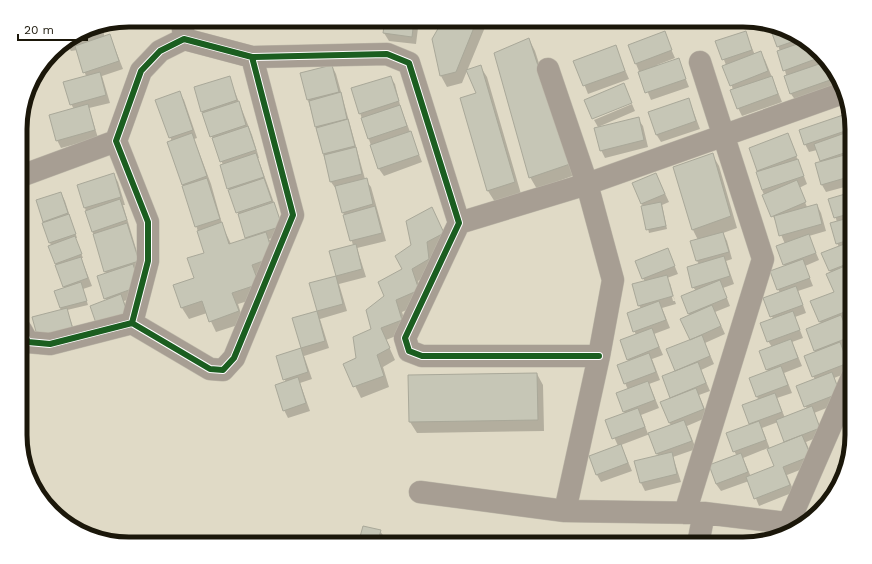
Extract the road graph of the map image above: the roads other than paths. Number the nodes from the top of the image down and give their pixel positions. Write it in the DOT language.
graph roads {
  1 [pos="183,30"];
  2 [pos="252,57"];
  3 [pos="700,62"];
  4 [pos="548,69"];
  5 [pos="839,95"];
  6 [pos="724,135"];
  7 [pos="116,141"];
  8 [pos="27,174"];
  9 [pos="587,184"];
  10 [pos="459,223"];
  11 [pos="132,323"];
  12 [pos="27,340"];
  13 [pos="598,356"];
  14 [pos="845,396"];
  15 [pos="420,492"];
  16 [pos="565,511"];
  17 [pos="695,513"];
  18 [pos="796,522"];
  19 [pos="794,523"];
  20 [pos="697,537"];
  1 -- 2 [label="street"];
  1 -- 7 [label="street"];
  2 -- 10 [label="street"];
  2 -- 11 [label="street"];
  3 -- 6 [label="street"];
  4 -- 9 [label="street"];
  5 -- 6 [label="street"];
  6 -- 9 [label="street"];
  6 -- 17 [label="street"];
  7 -- 8 [label="street"];
  7 -- 11 [label="street"];
  9 -- 10 [label="street"];
  9 -- 13 [label="street"];
  10 -- 13 [label="street"];
  11 -- 12 [label="street"];
  13 -- 16 [label="street"];
  14 -- 18 [label="street"];
  15 -- 16 [label="street"];
  16 -- 17 [label="street"];
  17 -- 19 [label="street"];
  17 -- 20 [label="street"];
}
